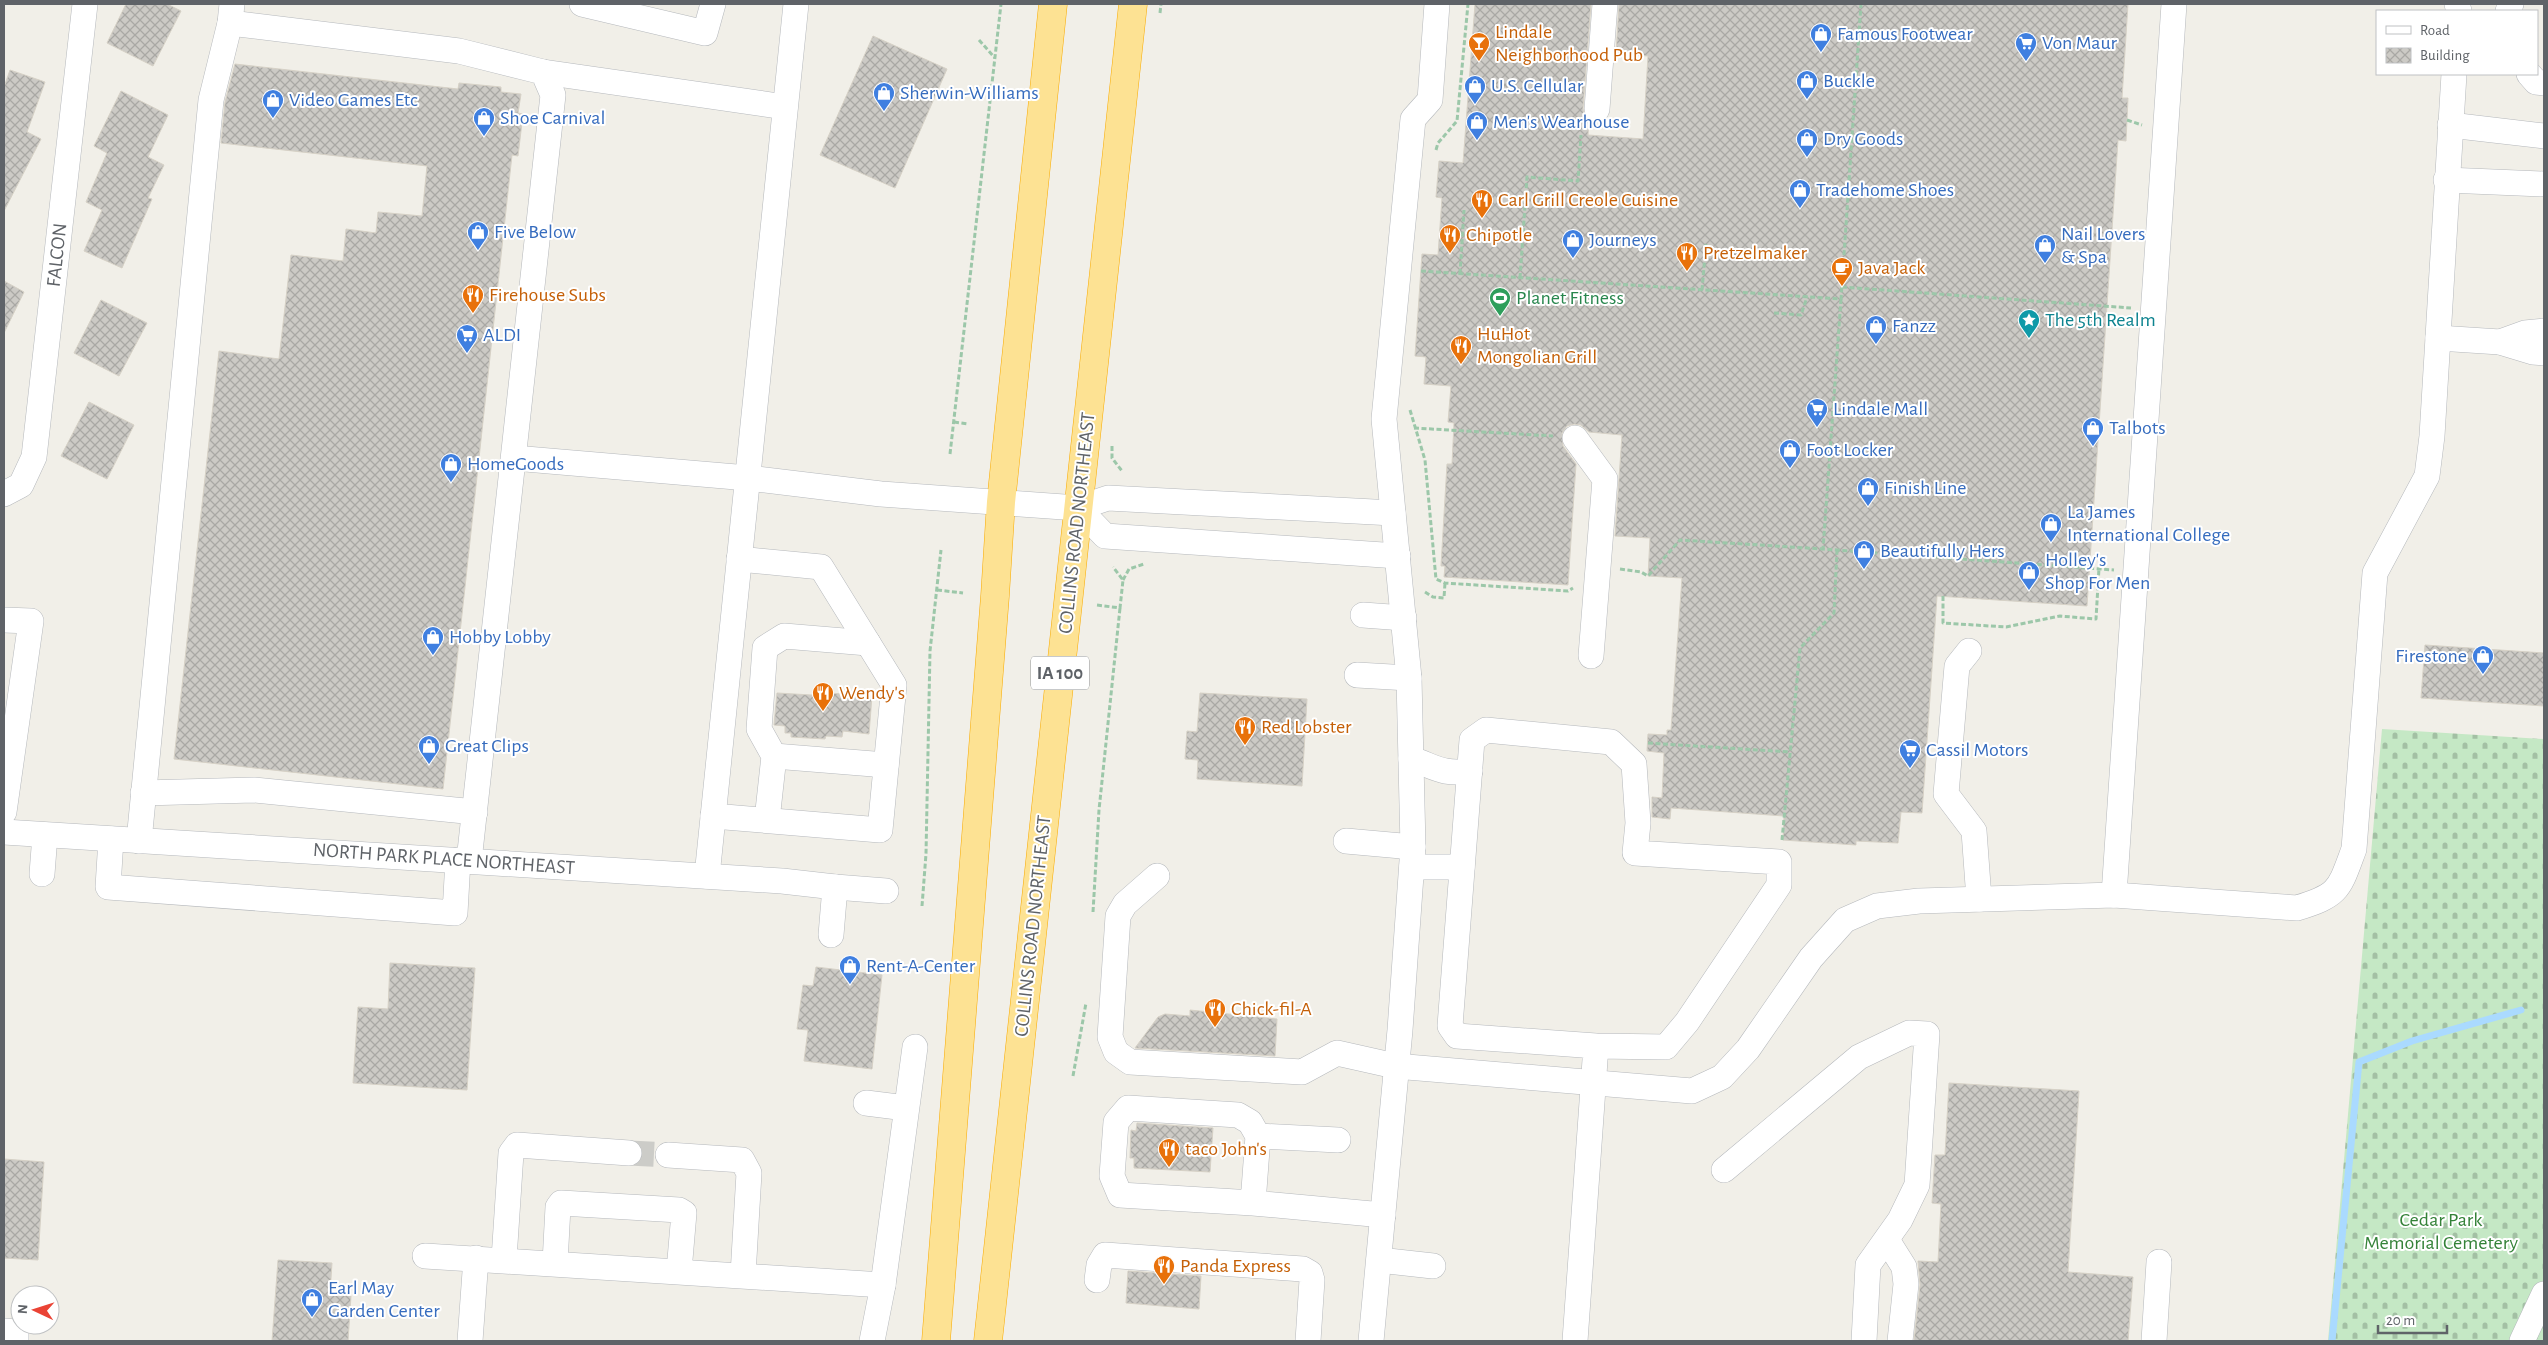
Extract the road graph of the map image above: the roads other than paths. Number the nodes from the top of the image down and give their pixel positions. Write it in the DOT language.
graph roads {
  1 [pos="85,4"];
  2 [pos="582,4"];
  3 [pos="713,4"];
  4 [pos="796,4"];
  5 [pos="1053,4"];
  6 [pos="1133,4"];
  7 [pos="1437,4"];
  8 [pos="1604,4"];
  9 [pos="2174,4"];
  10 [pos="231,13"];
  11 [pos="543,72"];
  12 [pos="2454,75"];
  13 [pos="2530,75"];
  14 [pos="2544,83"];
  15 [pos="785,107"];
  16 [pos="1598,109"];
  17 [pos="2450,125"];
  18 [pos="2544,136"];
  19 [pos="2446,180"];
  20 [pos="2544,184"];
  21 [pos="2544,331"];
  22 [pos="2438,338"];
  23 [pos="2500,342"];
  24 [pos="2544,353"];
  25 [pos="1575,438"];
  26 [pos="514,458"];
  27 [pos="748,478"];
  28 [pos="4,494"];
  29 [pos="1001,502"];
  30 [pos="1078,508"];
  31 [pos="1393,514"];
  32 [pos="1398,556"];
  33 [pos="739,559"];
  34 [pos="1363,616"];
  35 [pos="1404,618"];
  36 [pos="4,620"];
  37 [pos="868,643"];
  38 [pos="1969,651"];
  39 [pos="1591,656"];
  40 [pos="1357,675"];
  41 [pos="1409,678"];
  42 [pos="774,756"];
  43 [pos="1411,760"];
  44 [pos="886,765"];
  45 [pos="7,768"];
  46 [pos="1470,771"];
  47 [pos="143,792"];
  48 [pos="4,812"];
  49 [pos="475,812"];
  50 [pos="713,816"];
  51 [pos="767,820"];
  52 [pos="4,832"];
  53 [pos="45,835"];
  54 [pos="111,839"];
  55 [pos="139,841"];
  56 [pos="1346,841"];
  57 [pos="1413,857"];
  58 [pos="464,861"];
  59 [pos="1462,867"];
  60 [pos="42,874"];
  61 [pos="707,876"];
  62 [pos="1157,876"];
  63 [pos="835,887"];
  64 [pos="886,891"];
  65 [pos="2114,895"];
  66 [pos="1979,899"];
  67 [pos="831,935"];
  68 [pos="1596,1046"];
  69 [pos="915,1047"];
  70 [pos="1395,1066"];
  71 [pos="1592,1084"];
  72 [pos="866,1103"];
  73 [pos="906,1108"];
  74 [pos="1258,1136"];
  75 [pos="1338,1140"];
  76 [pos="630,1152"];
  77 [pos="668,1155"];
  78 [pos="1724,1170"];
  79 [pos="1253,1203"];
  80 [pos="1383,1214"];
  81 [pos="1886,1240"];
  82 [pos="425,1256"];
  83 [pos="476,1258"];
  84 [pos="504,1260"];
  85 [pos="1379,1260"];
  86 [pos="2159,1262"];
  87 [pos="555,1263"];
  88 [pos="1433,1266"];
  89 [pos="679,1272"];
  90 [pos="743,1275"];
  91 [pos="1097,1280"];
  92 [pos="883,1285"];
  93 [pos="2544,1294"];
  94 [pos="4,1331"];
  95 [pos="16,1341"];
  96 [pos="470,1341"];
  97 [pos="872,1341"];
  98 [pos="936,1341"];
  99 [pos="988,1341"];
  100 [pos="1308,1341"];
  101 [pos="1370,1341"];
  102 [pos="1575,1341"];
  103 [pos="1864,1341"];
  104 [pos="1900,1341"];
  105 [pos="2154,1341"];
  106 [pos="2522,1341"];
  1 -- 28 [label="street, FALCON"];
  2 -- 3 [label="street"];
  4 -- 15 [label="street"];
  5 -- 29 [label="highway"];
  6 -- 30 [label="highway, COLLINS ROAD NORTHEAST / IA 100"];
  7 -- 31 [label="street"];
  8 -- 16 [label="street"];
  9 -- 65 [label="street"];
  10 -- 11 [label="street"];
  10 -- 47 [label="street"];
  11 -- 15 [label="street"];
  11 -- 26 [label="street"];
  12 -- 17 [label="street"];
  13 -- 14 [label="street"];
  15 -- 27 [label="street"];
  17 -- 18 [label="street"];
  17 -- 19 [label="street"];
  19 -- 20 [label="street"];
  19 -- 22 [label="street"];
  21 -- 23 [label="street"];
  22 -- 23 [label="street"];
  22 -- 65 [label="street"];
  23 -- 24 [label="street"];
  25 -- 39 [label="street"];
  26 -- 27 [label="street"];
  26 -- 49 [label="street"];
  27 -- 29 [label="street"];
  27 -- 33 [label="street"];
  29 -- 30 [label="street"];
  29 -- 98 [label="highway"];
  30 -- 31 [label="street"];
  30 -- 32 [label="street"];
  30 -- 99 [label="highway, COLLINS ROAD NORTHEAST / IA 100"];
  31 -- 32 [label="street"];
  32 -- 35 [label="street"];
  33 -- 37 [label="street"];
  33 -- 50 [label="street"];
  34 -- 35 [label="street"];
  35 -- 41 [label="street"];
  36 -- 45 [label="street"];
  37 -- 42 [label="street"];
  37 -- 44 [label="street"];
  38 -- 66 [label="street"];
  40 -- 41 [label="street"];
  41 -- 43 [label="street"];
  42 -- 44 [label="street"];
  42 -- 51 [label="street"];
  43 -- 46 [label="street"];
  43 -- 57 [label="street"];
  44 -- 51 [label="street"];
  45 -- 48 [label="street"];
  46 -- 59 [label="street"];
  46 -- 68 [label="street"];
  47 -- 49 [label="street"];
  47 -- 55 [label="street"];
  49 -- 58 [label="street"];
  50 -- 51 [label="street"];
  50 -- 61 [label="street"];
  52 -- 53 [label="street, NORTH PARK PLACE NORTHEAST"];
  53 -- 54 [label="street, NORTH PARK PLACE NORTHEAST"];
  53 -- 60 [label="street"];
  54 -- 55 [label="street, NORTH PARK PLACE NORTHEAST"];
  54 -- 58 [label="street"];
  55 -- 58 [label="street, NORTH PARK PLACE NORTHEAST"];
  56 -- 57 [label="street"];
  57 -- 59 [label="street"];
  57 -- 70 [label="street"];
  58 -- 61 [label="street, NORTH PARK PLACE NORTHEAST"];
  59 -- 68 [label="street"];
  61 -- 63 [label="street, NORTH PARK PLACE NORTHEAST"];
  62 -- 70 [label="street"];
  63 -- 64 [label="street, NORTH PARK PLACE NORTHEAST"];
  63 -- 67 [label="street"];
  65 -- 66 [label="street"];
  66 -- 71 [label="street"];
  68 -- 71 [label="street"];
  69 -- 73 [label="street"];
  70 -- 71 [label="street"];
  70 -- 80 [label="street"];
  71 -- 102 [label="street"];
  72 -- 73 [label="street"];
  73 -- 92 [label="street"];
  74 -- 75 [label="street"];
  74 -- 79 [label="street"];
  74 -- 79 [label="street"];
  76 -- 84 [label="street"];
  77 -- 90 [label="street"];
  78 -- 81 [label="street"];
  79 -- 80 [label="street"];
  80 -- 85 [label="street"];
  81 -- 103 [label="street"];
  81 -- 104 [label="street"];
  82 -- 83 [label="street"];
  83 -- 84 [label="street"];
  83 -- 96 [label="street"];
  84 -- 87 [label="street"];
  85 -- 88 [label="street"];
  85 -- 101 [label="street"];
  86 -- 105 [label="street"];
  87 -- 89 [label="street"];
  87 -- 89 [label="street"];
  89 -- 90 [label="street"];
  90 -- 92 [label="street"];
  91 -- 100 [label="street"];
  92 -- 97 [label="street"];
  93 -- 106 [label="street"];
  94 -- 95 [label="street"];
}
